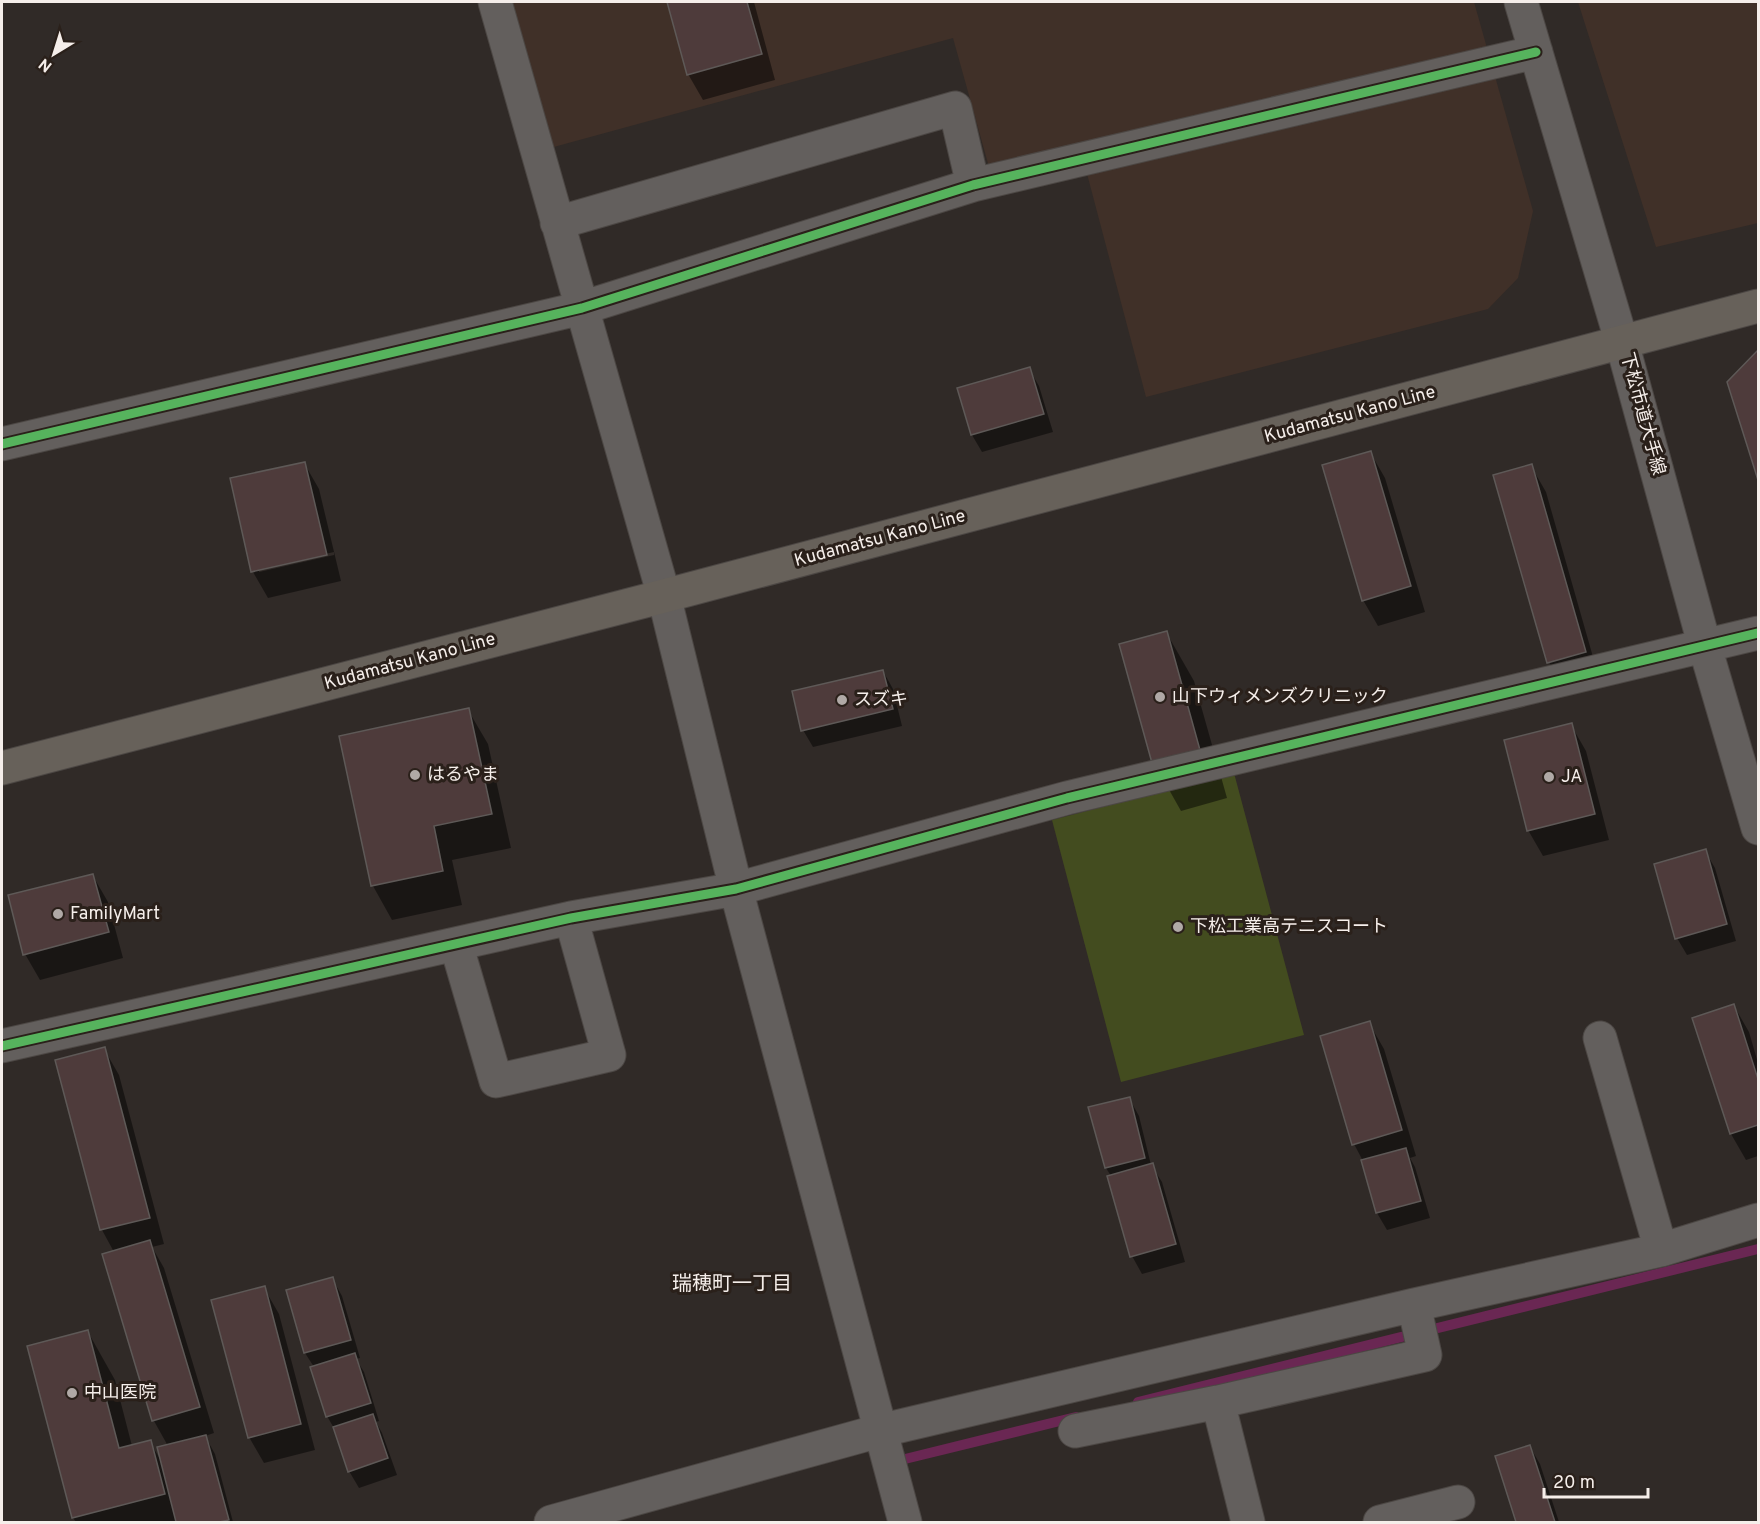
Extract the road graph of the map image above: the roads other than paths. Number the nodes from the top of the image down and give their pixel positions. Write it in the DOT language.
graph roads {
  1 [pos="495,2"];
  2 [pos="1521,2"];
  3 [pos="1536,52"];
  4 [pos="974,185"];
  5 [pos="557,223"];
  6 [pos="1758,306"];
  7 [pos="582,308"];
  8 [pos="1622,343"];
  9 [pos="2,444"];
  10 [pos="663,596"];
  11 [pos="1758,633"];
  12 [pos="1705,647"];
  13 [pos="2,768"];
  14 [pos="1758,828"];
  15 [pos="736,889"];
  16 [pos="571,918"];
  17 [pos="456,944"];
  18 [pos="1600,1038"];
  19 [pos="2,1046"];
  20 [pos="1758,1220"];
  21 [pos="1660,1250"];
  22 [pos="1414,1305"];
  23 [pos="1218,1402"];
  24 [pos="879,1431"];
  25 [pos="1075,1431"];
  26 [pos="1458,1502"];
  27 [pos="551,1522"];
  28 [pos="905,1522"];
  29 [pos="1248,1522"];
  30 [pos="1380,1522"];
  1 -- 5 [label="street"];
  2 -- 3 [label="street, 下松市道大手線"];
  3 -- 4 [label="street"];
  3 -- 8 [label="street, 下松市道大手線"];
  4 -- 5 [label="street"];
  4 -- 7 [label="street"];
  5 -- 7 [label="street"];
  6 -- 8 [label="main road, Kudamatsu Kano Line"];
  7 -- 9 [label="street"];
  7 -- 10 [label="street"];
  8 -- 10 [label="main road, Kudamatsu Kano Line"];
  8 -- 12 [label="street, 下松市道大手線"];
  10 -- 13 [label="main road, Kudamatsu Kano Line"];
  10 -- 15 [label="street"];
  11 -- 12 [label="street"];
  12 -- 14 [label="street, 下松市道大手線"];
  12 -- 15 [label="street"];
  15 -- 16 [label="street"];
  15 -- 24 [label="street"];
  16 -- 17 [label="street"];
  16 -- 17 [label="street"];
  17 -- 19 [label="street"];
  18 -- 21 [label="street"];
  20 -- 21 [label="street"];
  21 -- 22 [label="street"];
  22 -- 23 [label="street"];
  22 -- 24 [label="street"];
  23 -- 25 [label="street"];
  23 -- 29 [label="street"];
  24 -- 27 [label="street"];
  24 -- 28 [label="street"];
  26 -- 30 [label="street"];
}
